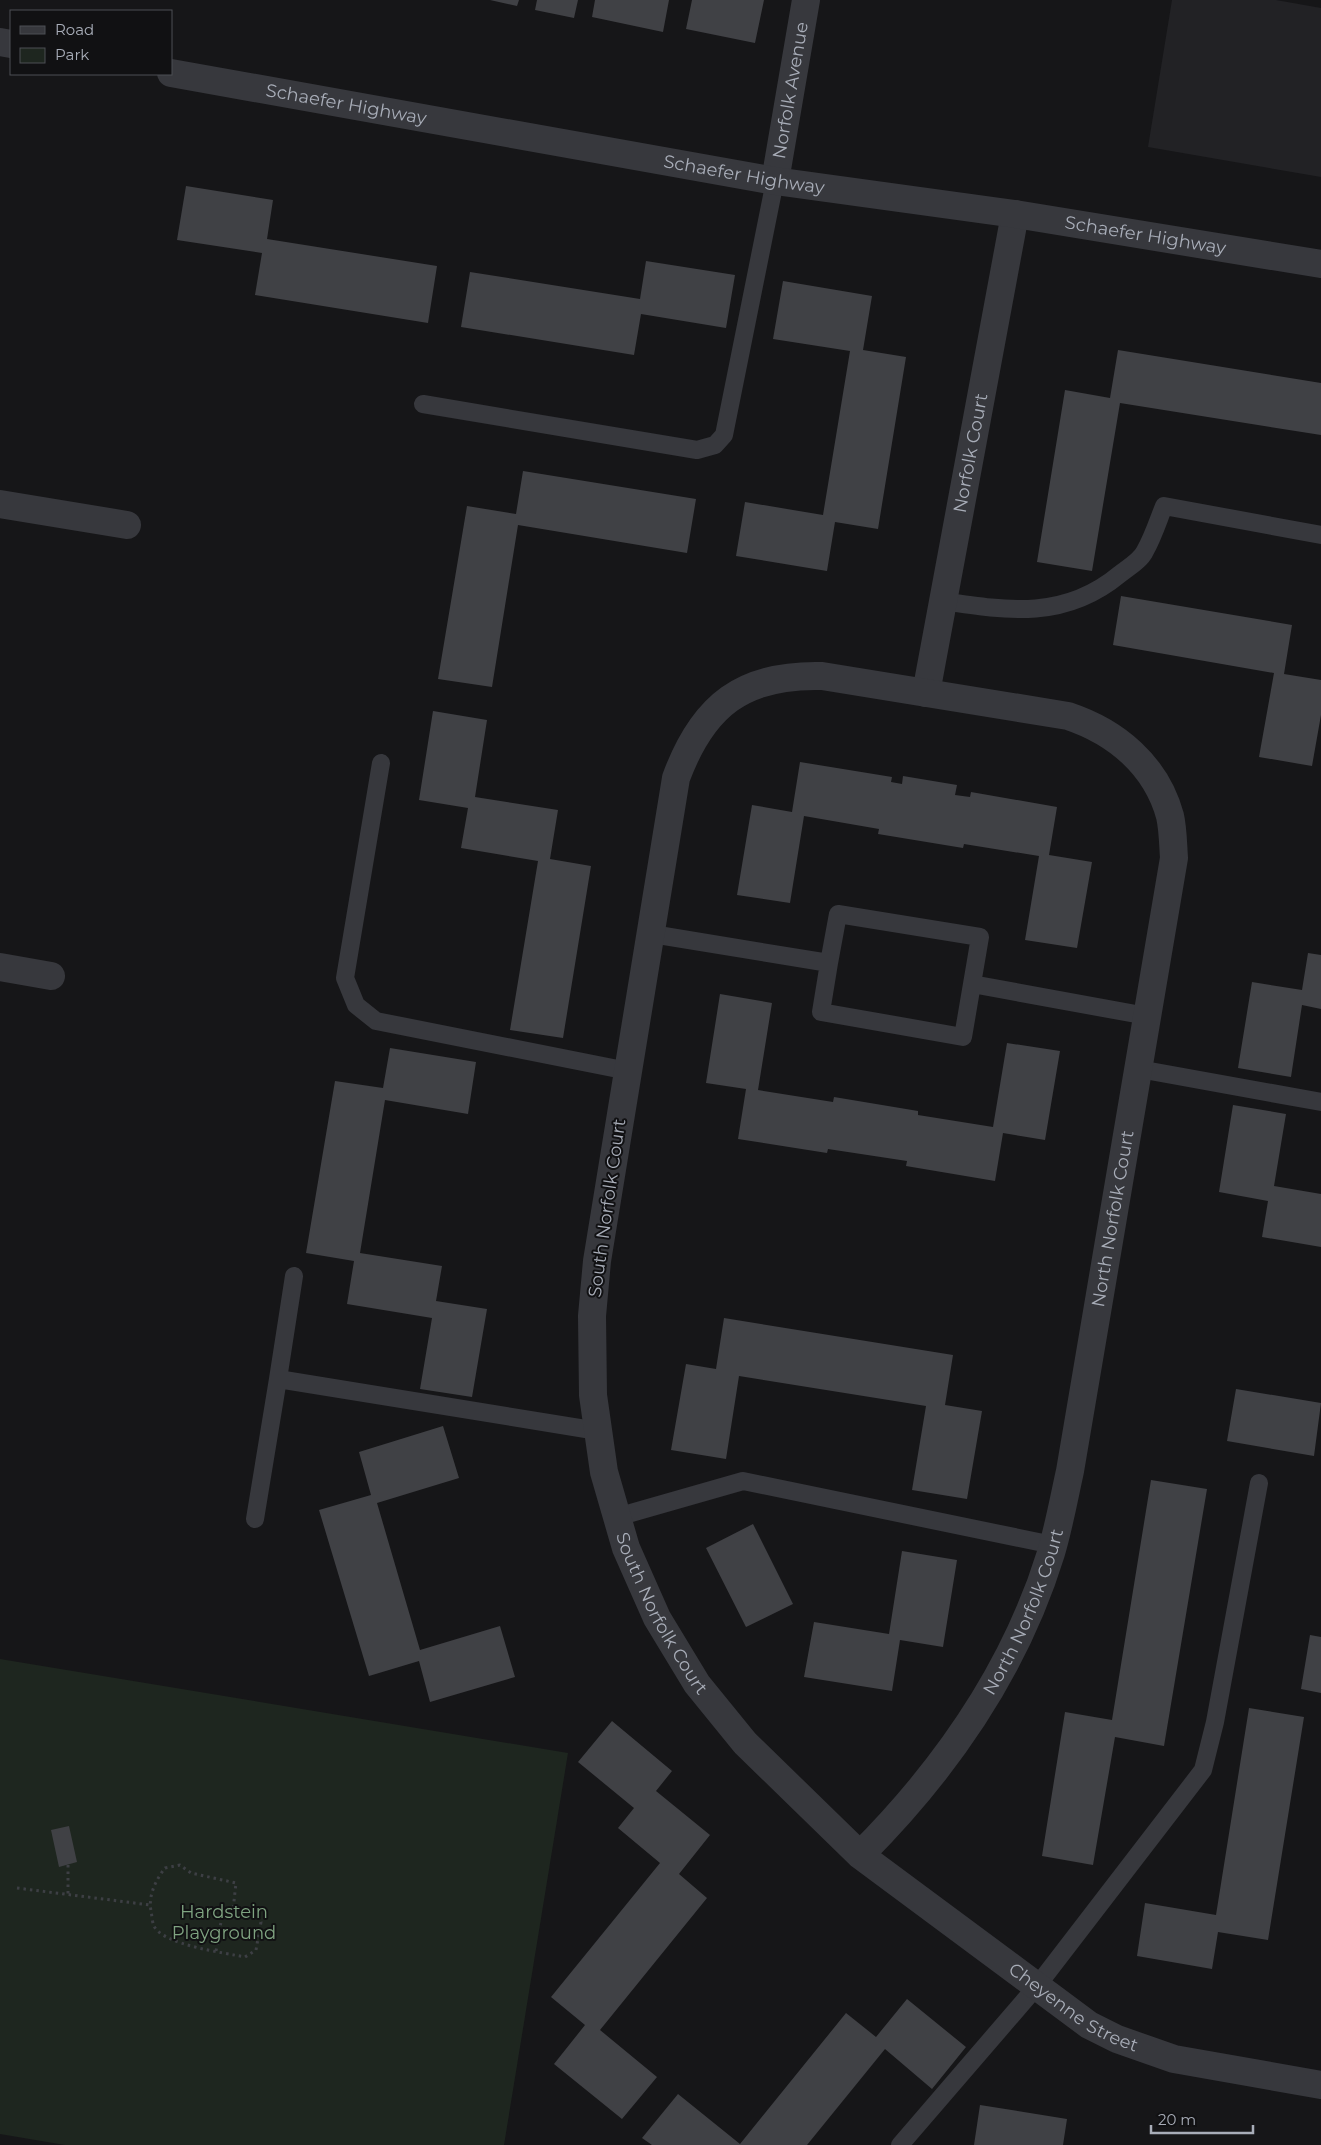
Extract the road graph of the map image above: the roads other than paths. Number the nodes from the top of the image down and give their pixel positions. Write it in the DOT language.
graph roads {
  1 [pos="806,0"];
  2 [pos="172,73"];
  3 [pos="775,181"];
  4 [pos="1015,214"];
  5 [pos="1321,264"];
  6 [pos="423,404"];
  7 [pos="0,504"];
  8 [pos="127,526"];
  9 [pos="1321,535"];
  10 [pos="942,601"];
  11 [pos="926,693"];
  12 [pos="381,763"];
  13 [pos="652,934"];
  14 [pos="830,963"];
  15 [pos="0,967"];
  16 [pos="52,976"];
  17 [pos="972,984"];
  18 [pos="1147,1016"];
  19 [pos="1139,1069"];
  20 [pos="628,1071"];
  21 [pos="1321,1102"];
  22 [pos="294,1276"];
  23 [pos="278,1379"];
  24 [pos="598,1430"];
  25 [pos="1259,1483"];
  26 [pos="617,1517"];
  27 [pos="255,1519"];
  28 [pos="1053,1545"];
  29 [pos="860,1855"];
  30 [pos="1037,1986"];
  31 [pos="1321,2085"];
  32 [pos="900,2145"];
  1 -- 3 [label="street, Norfolk Avenue"];
  2 -- 3 [label="street, Schaefer Highway"];
  3 -- 4 [label="street, Schaefer Highway"];
  3 -- 6 [label="lane"];
  4 -- 5 [label="street, Schaefer Highway"];
  4 -- 10 [label="street, Norfolk Court"];
  7 -- 8 [label="street"];
  9 -- 10 [label="lane"];
  10 -- 11 [label="street, Norfolk Court"];
  11 -- 13 [label="street, South Norfolk Court"];
  11 -- 18 [label="street, North Norfolk Court"];
  12 -- 20 [label="lane"];
  13 -- 14 [label="lane"];
  13 -- 20 [label="street, South Norfolk Court"];
  14 -- 17 [label="lane"];
  14 -- 17 [label="lane"];
  15 -- 16 [label="street"];
  17 -- 18 [label="lane"];
  18 -- 19 [label="street, North Norfolk Court"];
  19 -- 21 [label="lane"];
  19 -- 28 [label="street, North Norfolk Court"];
  20 -- 24 [label="street, South Norfolk Court"];
  22 -- 23 [label="lane"];
  23 -- 24 [label="lane"];
  23 -- 27 [label="lane"];
  24 -- 26 [label="street, South Norfolk Court"];
  25 -- 30 [label="lane"];
  26 -- 28 [label="lane"];
  26 -- 29 [label="street, South Norfolk Court"];
  28 -- 29 [label="street, North Norfolk Court"];
  29 -- 30 [label="street, Cheyenne Street"];
  30 -- 31 [label="street, Cheyenne Street"];
  30 -- 32 [label="lane"];
}
